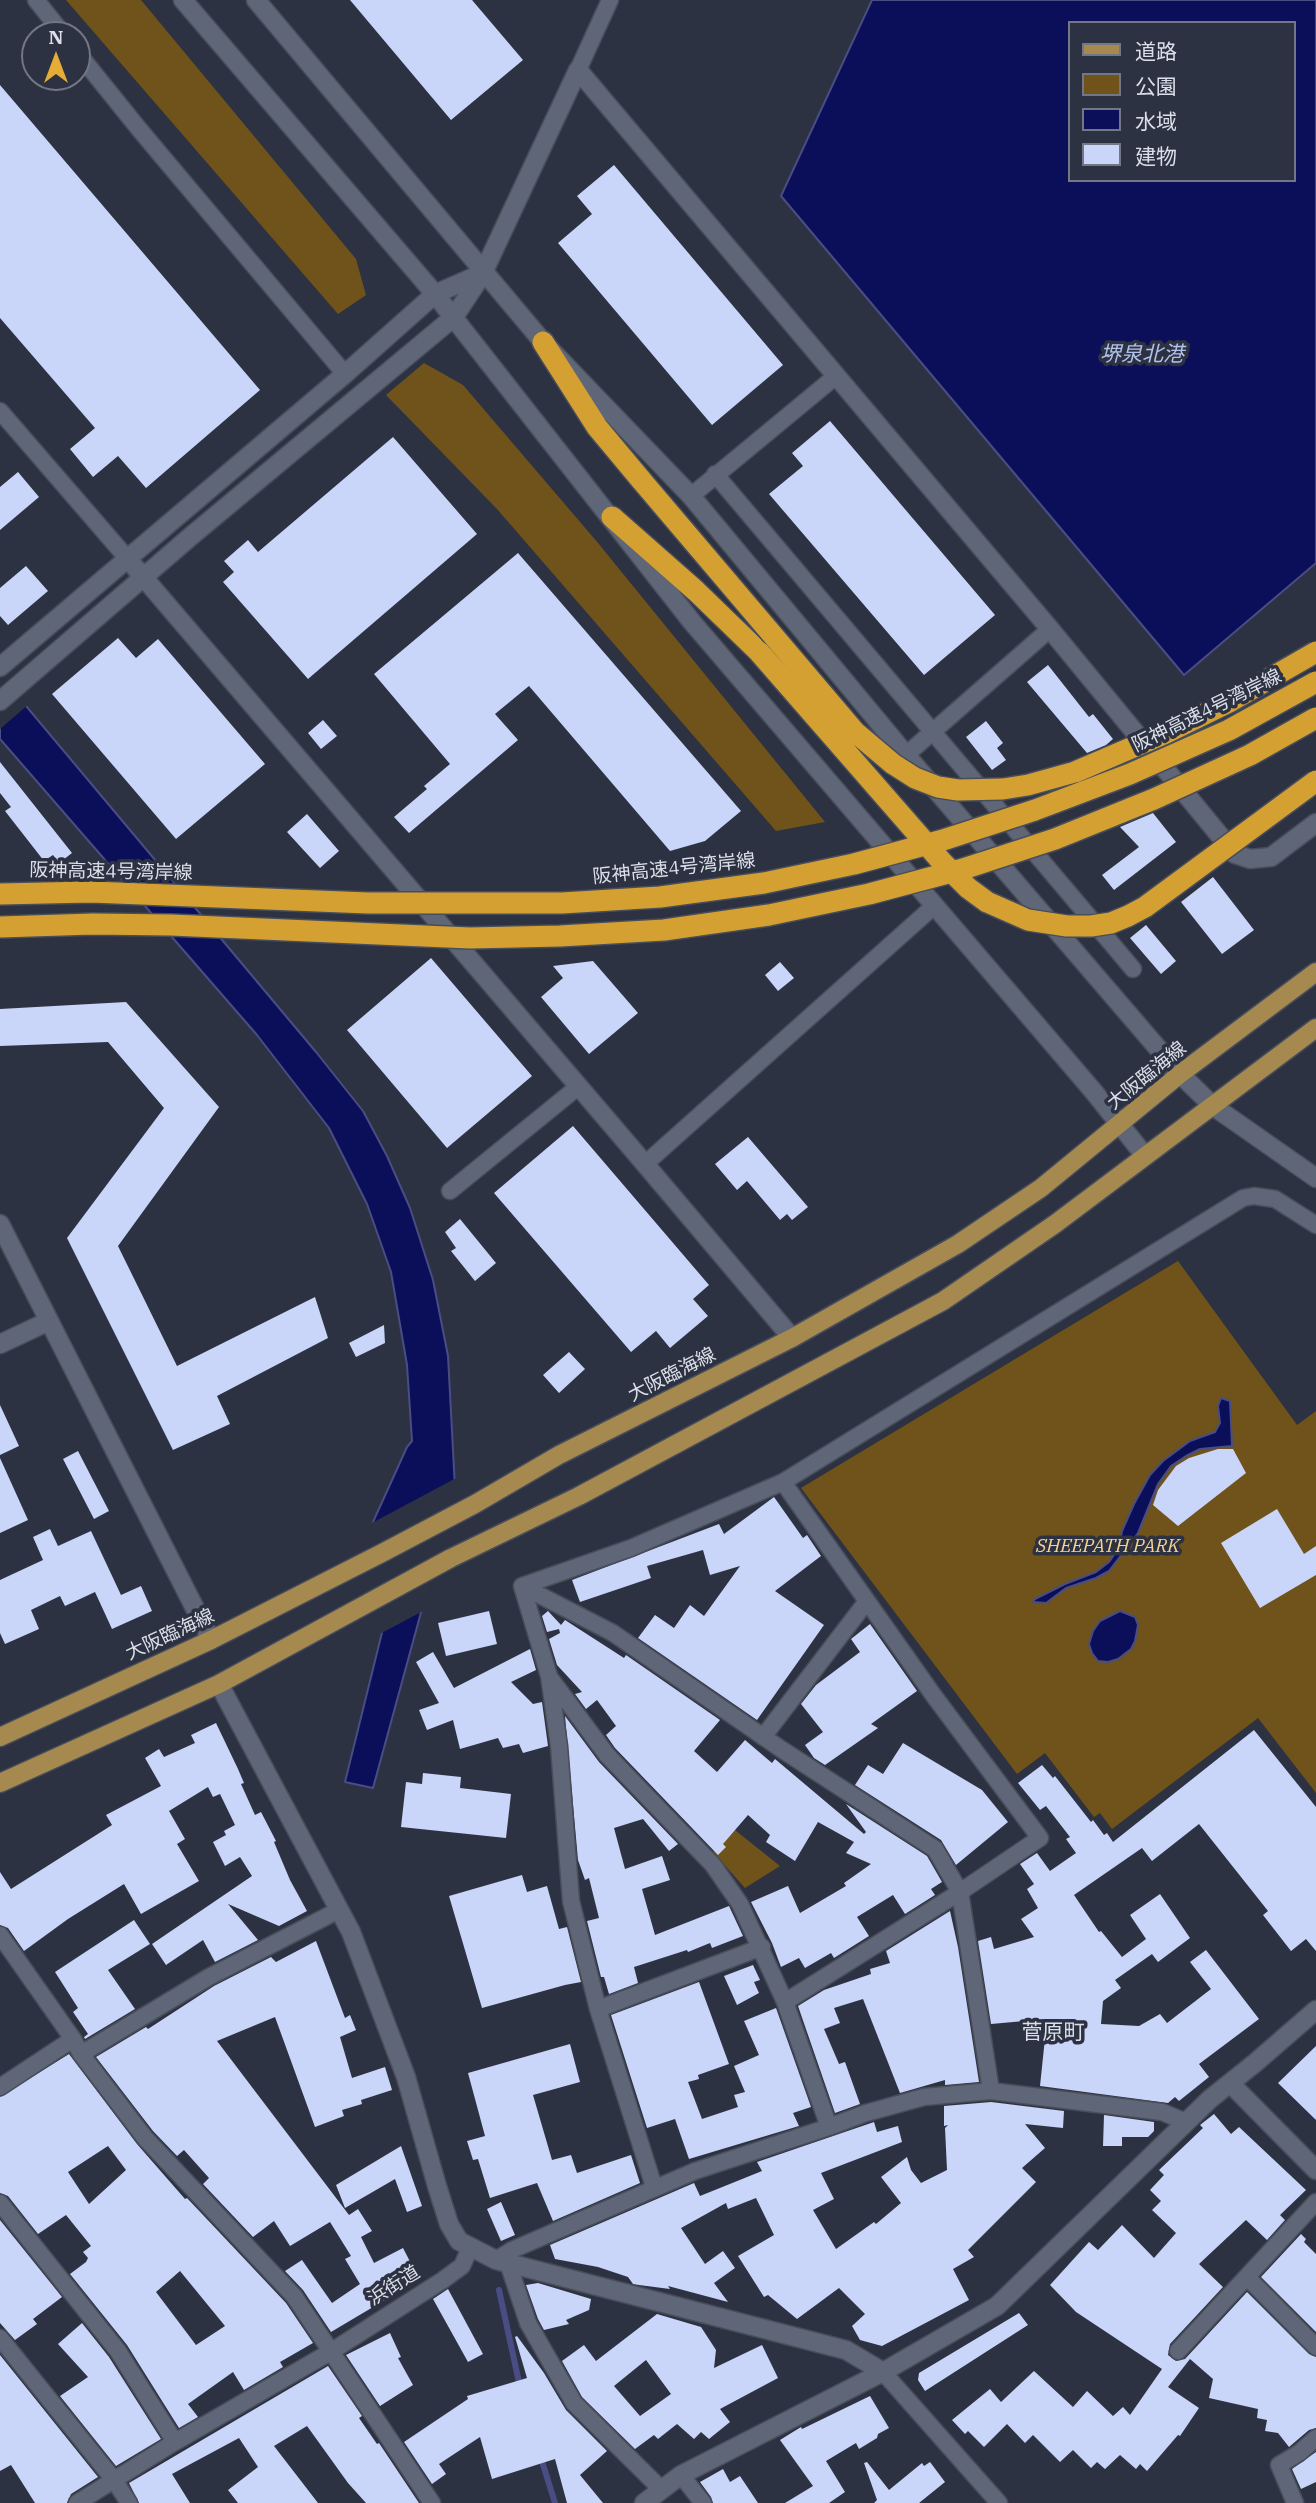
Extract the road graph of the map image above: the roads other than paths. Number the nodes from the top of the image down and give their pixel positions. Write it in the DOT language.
graph roads {
  1 [pos="36,0"];
  2 [pos="183,0"];
  3 [pos="256,0"];
  4 [pos="610,0"];
  5 [pos="53,21"];
  6 [pos="91,69"];
  7 [pos="578,71"];
  8 [pos="483,273"];
  9 [pos="435,294"];
  10 [pos="454,317"];
  11 [pos="543,342"];
  12 [pos="345,374"];
  13 [pos="836,376"];
  14 [pos="0,411"];
  15 [pos="715,474"];
  16 [pos="691,495"];
  17 [pos="612,517"];
  18 [pos="127,558"];
  19 [pos="143,577"];
  20 [pos="1050,629"];
  21 [pos="1316,652"];
  22 [pos="3,665"];
  23 [pos="1316,682"];
  24 [pos="0,701"];
  25 [pos="1316,718"];
  26 [pos="932,731"];
  27 [pos="906,755"];
  28 [pos="1316,781"];
  29 [pos="1316,823"];
  30 [pos="0,894"];
  31 [pos="934,906"];
  32 [pos="0,927"];
  33 [pos="1133,969"];
  34 [pos="1316,972"];
  35 [pos="1316,1028"];
  36 [pos="1180,1073"];
  37 [pos="579,1086"];
  38 [pos="1213,1106"];
  39 [pos="1120,1125"];
  40 [pos="1145,1156"];
  41 [pos="645,1164"];
  42 [pos="1316,1178"];
  43 [pos="450,1191"];
  44 [pos="0,1224"];
  45 [pos="1316,1225"];
  46 [pos="49,1321"];
  47 [pos="792,1338"];
  48 [pos="0,1344"];
  49 [pos="783,1482"];
  50 [pos="522,1586"];
  51 [pos="867,1601"];
  52 [pos="211,1640"];
  53 [pos="549,1676"];
  54 [pos="219,1684"];
  55 [pos="0,1737"];
  56 [pos="763,1737"];
  57 [pos="0,1783"];
  58 [pos="960,1892"];
  59 [pos="339,1910"];
  60 [pos="0,1935"];
  61 [pos="762,1947"];
  62 [pos="785,2002"];
  63 [pos="598,2009"];
  64 [pos="1316,2010"];
  65 [pos="73,2039"];
  66 [pos="81,2054"];
  67 [pos="1230,2083"];
  68 [pos="0,2087"];
  69 [pos="991,2091"];
  70 [pos="1186,2122"];
  71 [pos="829,2127"];
  72 [pos="1316,2171"];
  73 [pos="654,2187"];
  74 [pos="1316,2202"];
  75 [pos="0,2203"];
  76 [pos="470,2248"];
  77 [pos="502,2262"];
  78 [pos="1247,2277"];
  79 [pos="0,2338"];
  80 [pos="1316,2347"];
  81 [pos="332,2351"];
  82 [pos="1178,2351"];
  83 [pos="883,2372"];
  84 [pos="1316,2438"];
  85 [pos="175,2442"];
  86 [pos="681,2475"];
  87 [pos="114,2480"];
  88 [pos="661,2489"];
  89 [pos="77,2503"];
  90 [pos="129,2503"];
  91 [pos="432,2503"];
  92 [pos="644,2503"];
  93 [pos="703,2503"];
  94 [pos="999,2503"];
  95 [pos="1294,2503"];
  1 -- 5 [label="street"];
  2 -- 9 [label="street"];
  3 -- 8 [label="street"];
  4 -- 7 [label="street"];
  6 -- 12 [label="street"];
  7 -- 8 [label="street"];
  7 -- 13 [label="street"];
  8 -- 9 [label="street"];
  8 -- 10 [label="street"];
  8 -- 11 [label="street"];
  9 -- 10 [label="street"];
  9 -- 12 [label="street"];
  10 -- 17 [label="street"];
  10 -- 19 [label="street"];
  11 -- 16 [label="street"];
  11 -- 21 [label="highway, bridge"];
  12 -- 18 [label="street"];
  13 -- 15 [label="street"];
  13 -- 20 [label="street"];
  14 -- 18 [label="street"];
  15 -- 16 [label="street"];
  15 -- 26 [label="street"];
  16 -- 27 [label="street"];
  17 -- 28 [label="highway, bridge"];
  17 -- 31 [label="street"];
  18 -- 19 [label="street"];
  18 -- 22 [label="street"];
  19 -- 24 [label="street"];
  19 -- 37 [label="street"];
  20 -- 26 [label="street"];
  20 -- 29 [label="street"];
  23 -- 30 [label="highway, 阪神高速4号湾岸線, bridge"];
  25 -- 32 [label="highway, bridge"];
  26 -- 27 [label="street"];
  26 -- 33 [label="street"];
  27 -- 36 [label="street"];
  31 -- 39 [label="street"];
  31 -- 41 [label="street"];
  34 -- 36 [label="main road, 大阪臨海線"];
  35 -- 38 [label="main road"];
  36 -- 38 [label="street"];
  36 -- 39 [label="main road, 大阪臨海線"];
  37 -- 41 [label="street"];
  37 -- 43 [label="street"];
  38 -- 40 [label="main road"];
  38 -- 42 [label="street"];
  39 -- 40 [label="street"];
  39 -- 47 [label="main road, 大阪臨海線"];
  40 -- 54 [label="main road"];
  41 -- 47 [label="street"];
  44 -- 46 [label="street"];
  45 -- 49 [label="street"];
  46 -- 48 [label="street"];
  46 -- 52 [label="street"];
  47 -- 52 [label="main road, 大阪臨海線"];
  49 -- 50 [label="street"];
  49 -- 51 [label="street"];
  50 -- 53 [label="street"];
  50 -- 56 [label="street"];
  51 -- 56 [label="street"];
  51 -- 58 [label="street"];
  52 -- 55 [label="main road, 大阪臨海線"];
  53 -- 61 [label="street"];
  53 -- 63 [label="street"];
  54 -- 57 [label="main road"];
  54 -- 59 [label="street"];
  56 -- 58 [label="street"];
  58 -- 62 [label="street"];
  58 -- 69 [label="street"];
  59 -- 66 [label="street"];
  59 -- 76 [label="street"];
  60 -- 65 [label="street"];
  61 -- 62 [label="street"];
  61 -- 63 [label="street"];
  62 -- 71 [label="street"];
  63 -- 73 [label="street"];
  64 -- 67 [label="street"];
  65 -- 66 [label="street"];
  65 -- 68 [label="street"];
  66 -- 81 [label="street"];
  67 -- 70 [label="street"];
  67 -- 72 [label="street"];
  69 -- 70 [label="street"];
  69 -- 71 [label="street"];
  70 -- 83 [label="street"];
  71 -- 73 [label="street"];
  73 -- 77 [label="street"];
  74 -- 78 [label="street"];
  75 -- 85 [label="street"];
  76 -- 77 [label="street"];
  76 -- 81 [label="street, 浜街道"];
  77 -- 83 [label="street"];
  77 -- 88 [label="street"];
  78 -- 80 [label="street"];
  78 -- 82 [label="street"];
  79 -- 87 [label="street"];
  81 -- 85 [label="street, 浜街道"];
  81 -- 91 [label="street"];
  83 -- 86 [label="street"];
  83 -- 94 [label="street"];
  84 -- 95 [label="street"];
  85 -- 87 [label="street, 浜街道"];
  86 -- 88 [label="street"];
  86 -- 93 [label="street"];
  87 -- 89 [label="street, 浜街道"];
  87 -- 90 [label="street"];
  88 -- 92 [label="street"];
}
